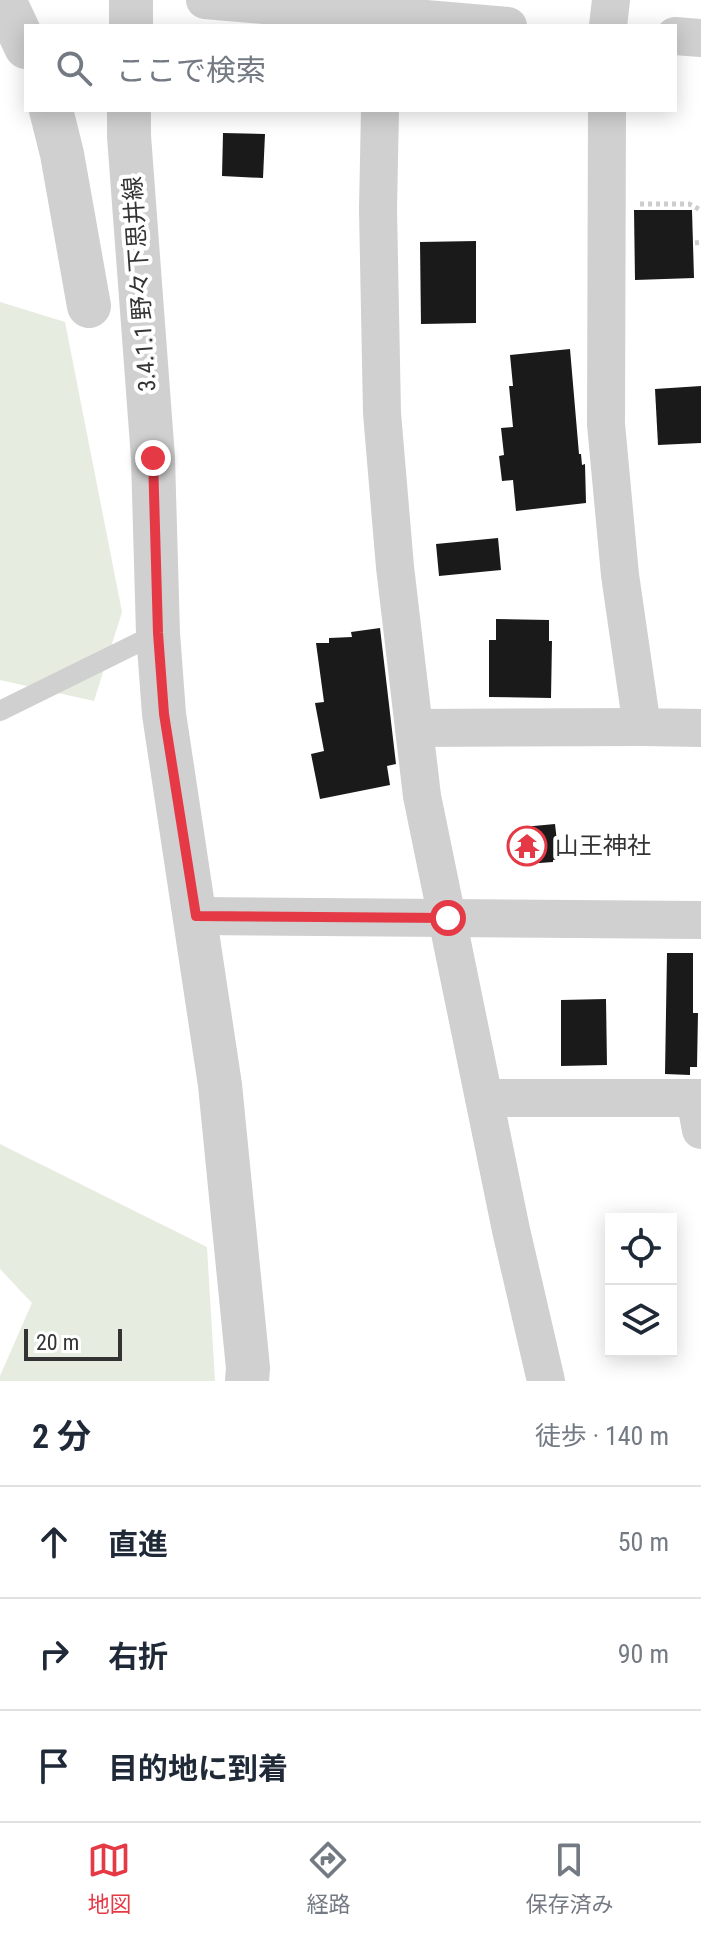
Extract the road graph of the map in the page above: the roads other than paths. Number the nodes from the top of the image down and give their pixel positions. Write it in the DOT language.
graph roads {
  1 [pos="4,0"];
  2 [pos="131,0"];
  3 [pos="205,0"];
  4 [pos="611,0"];
  5 [pos="383,13"];
  6 [pos="131,24"];
  7 [pos="489,24"];
  8 [pos="608,24"];
  9 [pos="677,36"];
  10 [pos="701,38"];
  11 [pos="24,43"];
  12 [pos="52,112"];
  13 [pos="129,112"];
  14 [pos="380,112"];
  15 [pos="607,112"];
  16 [pos="89,306"];
  17 [pos="158,633"];
  18 [pos="0,711"];
  19 [pos="642,727"];
  20 [pos="414,728"];
  21 [pos="701,728"];
  22 [pos="196,916"];
  23 [pos="448,918"];
  24 [pos="701,920"];
  25 [pos="484,1098"];
  26 [pos="699,1109"];
  27 [pos="247,1381"];
  28 [pos="546,1381"];
  1 -- 11 [label="street"];
  2 -- 6 [label="street"];
  3 -- 5 [label="street"];
  4 -- 8 [label="street"];
  5 -- 7 [label="street"];
  9 -- 10 [label="street"];
  12 -- 16 [label="street"];
  13 -- 17 [label="street, 3.4.1.1 野々下思井線"];
  14 -- 20 [label="street"];
  15 -- 19 [label="street"];
  17 -- 18 [label="lane"];
  17 -- 22 [label="street, 3.4.1.1 野々下思井線"];
  19 -- 20 [label="street"];
  19 -- 21 [label="street"];
  20 -- 23 [label="street"];
  22 -- 23 [label="street"];
  22 -- 27 [label="street, 3.4.1.1 野々下思井線"];
  23 -- 24 [label="street"];
  23 -- 25 [label="street"];
  25 -- 26 [label="street"];
  25 -- 28 [label="street"];
}
